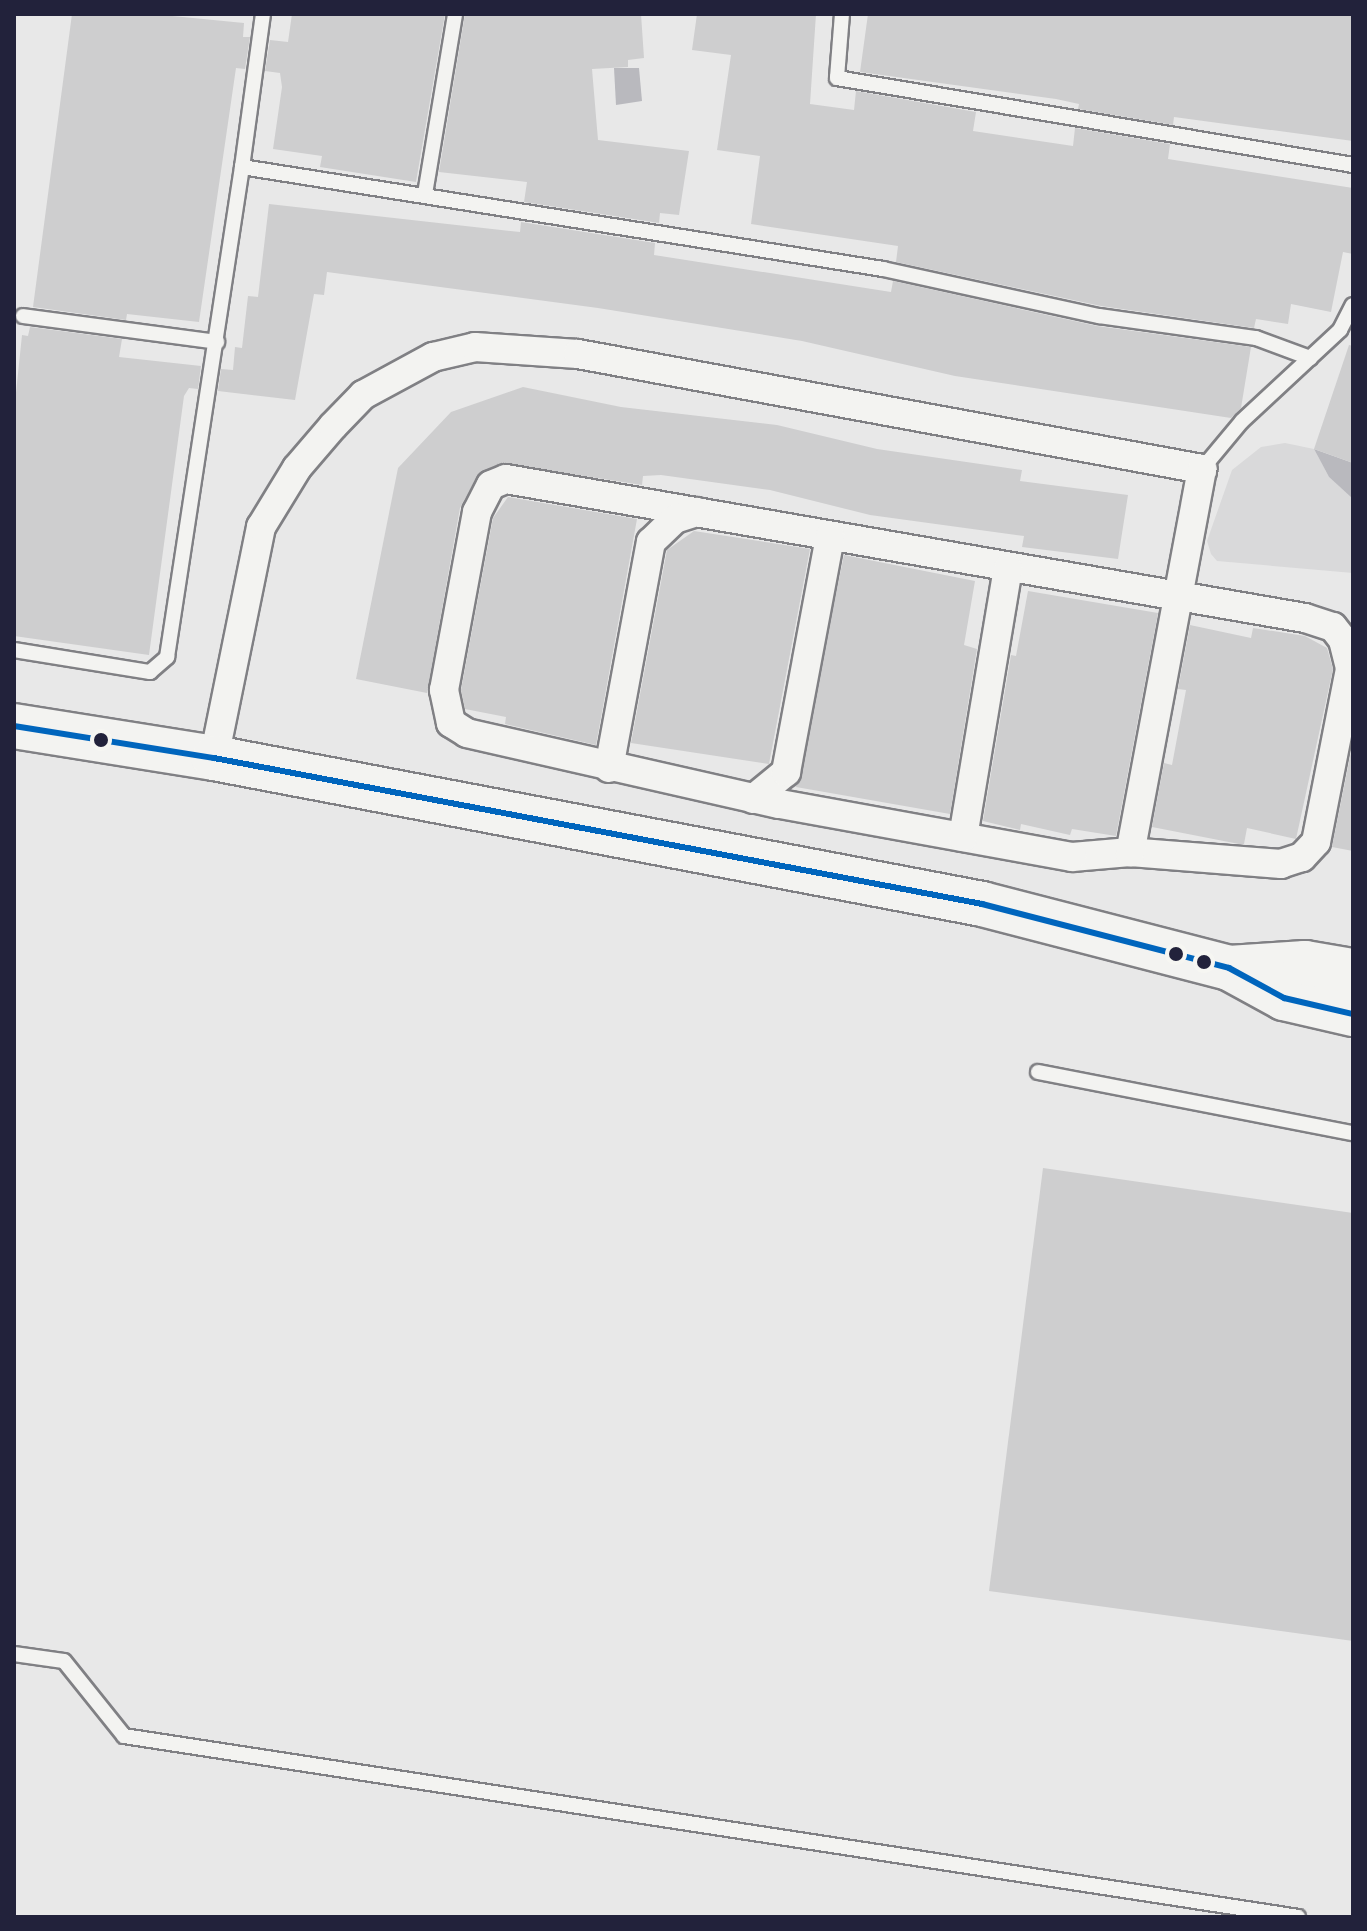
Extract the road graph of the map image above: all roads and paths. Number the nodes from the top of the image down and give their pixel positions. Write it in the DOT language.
graph roads {
  1 [pos="263,14"];
  2 [pos="455,14"];
  3 [pos="842,14"];
  4 [pos="1353,165"];
  5 [pos="242,167"];
  6 [pos="425,194"];
  7 [pos="1353,305"];
  8 [pos="23,316"];
  9 [pos="217,342"];
  10 [pos="1310,358"];
  11 [pos="1202,469"];
  12 [pos="705,514"];
  13 [pos="830,537"];
  14 [pos="1008,569"];
  15 [pos="1179,599"];
  16 [pos="14,650"];
  17 [pos="14,726"];
  18 [pos="214,758"];
  19 [pos="609,768"];
  20 [pos="753,799"];
  21 [pos="963,837"];
  22 [pos="1130,852"];
  23 [pos="1229,968"];
  24 [pos="1353,971"];
  25 [pos="1353,1014"];
  26 [pos="1038,1072"];
  27 [pos="1353,1133"];
  28 [pos="14,1654"];
  29 [pos="1298,1917"];
  1 -- 5 [label="lane"];
  2 -- 6 [label="lane"];
  3 -- 4 [label="lane"];
  5 -- 6 [label="lane"];
  5 -- 9 [label="lane"];
  6 -- 10 [label="lane"];
  7 -- 10 [label="lane"];
  8 -- 9 [label="lane"];
  9 -- 16 [label="lane"];
  10 -- 11 [label="lane"];
  11 -- 15 [label="street"];
  11 -- 18 [label="street"];
  12 -- 13 [label="street"];
  12 -- 19 [label="street"];
  12 -- 19 [label="street"];
  13 -- 14 [label="street"];
  13 -- 20 [label="street"];
  14 -- 15 [label="street"];
  14 -- 21 [label="street"];
  15 -- 22 [label="street"];
  15 -- 22 [label="street"];
  17 -- 18 [label="main road"];
  18 -- 23 [label="main road"];
  19 -- 20 [label="street"];
  20 -- 21 [label="street"];
  21 -- 22 [label="street"];
  23 -- 24 [label="main road"];
  23 -- 25 [label="main road"];
  26 -- 27 [label="lane"];
  28 -- 29 [label="lane"];
}
